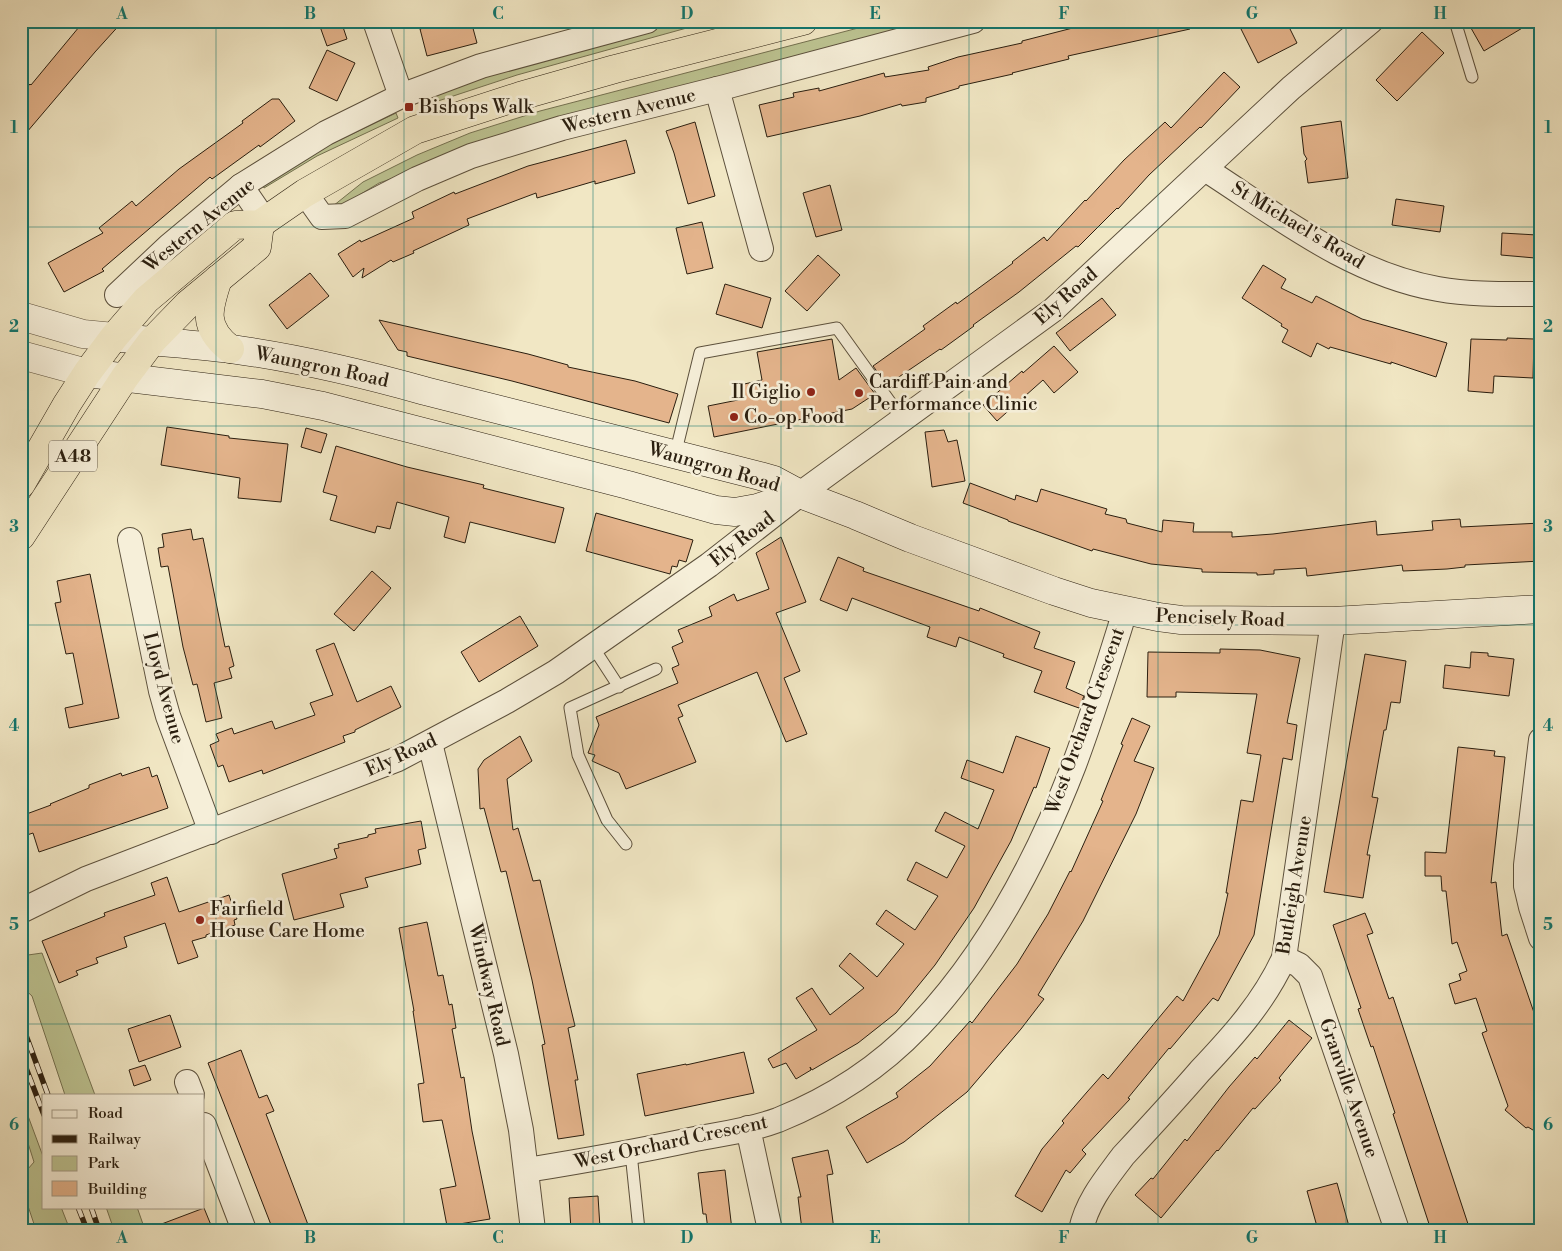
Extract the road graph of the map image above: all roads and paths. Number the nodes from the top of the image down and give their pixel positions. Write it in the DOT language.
graph roads {
  1 [pos="375,21"];
  2 [pos="647,21"];
  3 [pos="803,21"];
  4 [pos="973,21"];
  5 [pos="1372,21"];
  6 [pos="1455,21"];
  7 [pos="602,27"];
  8 [pos="1472,78"];
  9 [pos="717,89"];
  10 [pos="401,96"];
  11 [pos="1206,169"];
  12 [pos="241,186"];
  13 [pos="305,194"];
  14 [pos="263,222"];
  15 [pos="761,249"];
  16 [pos="218,279"];
  17 [pos="118,294"];
  18 [pos="1541,294"];
  19 [pos="21,316"];
  20 [pos="114,337"];
  21 [pos="152,341"];
  22 [pos="230,349"];
  23 [pos="21,355"];
  24 [pos="87,373"];
  25 [pos="125,377"];
  26 [pos="903,420"];
  27 [pos="675,455"];
  28 [pos="21,484"];
  29 [pos="800,494"];
  30 [pos="21,536"];
  31 [pos="130,540"];
  32 [pos="1541,609"];
  33 [pos="1125,611"];
  34 [pos="1333,622"];
  35 [pos="593,647"];
  36 [pos="656,669"];
  37 [pos="619,687"];
  38 [pos="1541,740"];
  39 [pos="430,743"];
  40 [pos="211,832"];
  41 [pos="626,844"];
  42 [pos="1536,905"];
  43 [pos="21,911"];
  44 [pos="1541,938"];
  45 [pos="1284,958"];
  46 [pos="205,1128"];
  47 [pos="748,1128"];
  48 [pos="631,1152"];
  49 [pos="527,1170"];
  50 [pos="244,1230"];
  51 [pos="533,1230"];
  52 [pos="639,1230"];
  53 [pos="770,1230"];
  54 [pos="1081,1230"];
  55 [pos="1397,1230"];
  1 -- 10 [label="street"];
  2 -- 7 [label="street, Western Avenue"];
  3 -- 13 [label="highway, Western Avenue"];
  4 -- 9 [label="street, Western Avenue"];
  5 -- 11 [label="street, Ely Road"];
  6 -- 8 [label="lane"];
  7 -- 10 [label="street, Western Avenue"];
  9 -- 13 [label="street, Western Avenue"];
  9 -- 15 [label="street"];
  10 -- 12 [label="street, Western Avenue"];
  11 -- 18 [label="street, St Michael's Road"];
  11 -- 26 [label="street, Ely Road"];
  12 -- 14 [label="street"];
  12 -- 17 [label="street, Western Avenue"];
  13 -- 14 [label="highway, Western Avenue"];
  14 -- 16 [label="highway, Western Avenue / A48"];
  14 -- 20 [label="highway, Western Avenue / A48"];
  16 -- 21 [label="highway, Western Avenue / A48"];
  16 -- 22 [label="highway"];
  19 -- 20 [label="main road, Waungron Road"];
  20 -- 21 [label="main road, Waungron Road"];
  20 -- 24 [label="highway, Western Avenue / A48"];
  21 -- 22 [label="main road, Waungron Road"];
  21 -- 25 [label="highway, Western Avenue / A48"];
  22 -- 27 [label="main road, Waungron Road"];
  23 -- 24 [label="main road, Waungron Road"];
  24 -- 25 [label="main road, Waungron Road"];
  24 -- 28 [label="highway, Western Avenue / A48"];
  25 -- 29 [label="main road, Waungron Road"];
  25 -- 30 [label="highway, Western Avenue / A48"];
  26 -- 27 [label="lane"];
  26 -- 29 [label="street, Ely Road"];
  27 -- 29 [label="main road, Waungron Road"];
  29 -- 33 [label="main road, Pencisely Road"];
  29 -- 35 [label="street, Ely Road"];
  31 -- 40 [label="street, Lloyd Avenue"];
  32 -- 34 [label="main road, Pencisely Road"];
  33 -- 34 [label="main road, Pencisely Road"];
  33 -- 47 [label="street, West Orchard Crescent"];
  34 -- 45 [label="street, Butleigh Avenue"];
  35 -- 37 [label="lane"];
  35 -- 39 [label="street, Ely Road"];
  36 -- 37 [label="lane"];
  37 -- 41 [label="lane"];
  38 -- 42 [label="street"];
  39 -- 40 [label="street, Ely Road"];
  39 -- 49 [label="street, Windway Road"];
  40 -- 43 [label="street, Ely Road"];
  42 -- 44 [label="street"];
  45 -- 54 [label="street, Butleigh Avenue"];
  45 -- 55 [label="street, Granville Avenue"];
  46 -- 50 [label="street"];
  47 -- 48 [label="street, West Orchard Crescent"];
  47 -- 53 [label="street"];
  48 -- 49 [label="street, West Orchard Crescent"];
  48 -- 52 [label="lane"];
  49 -- 51 [label="street, Windway Road"];
}
